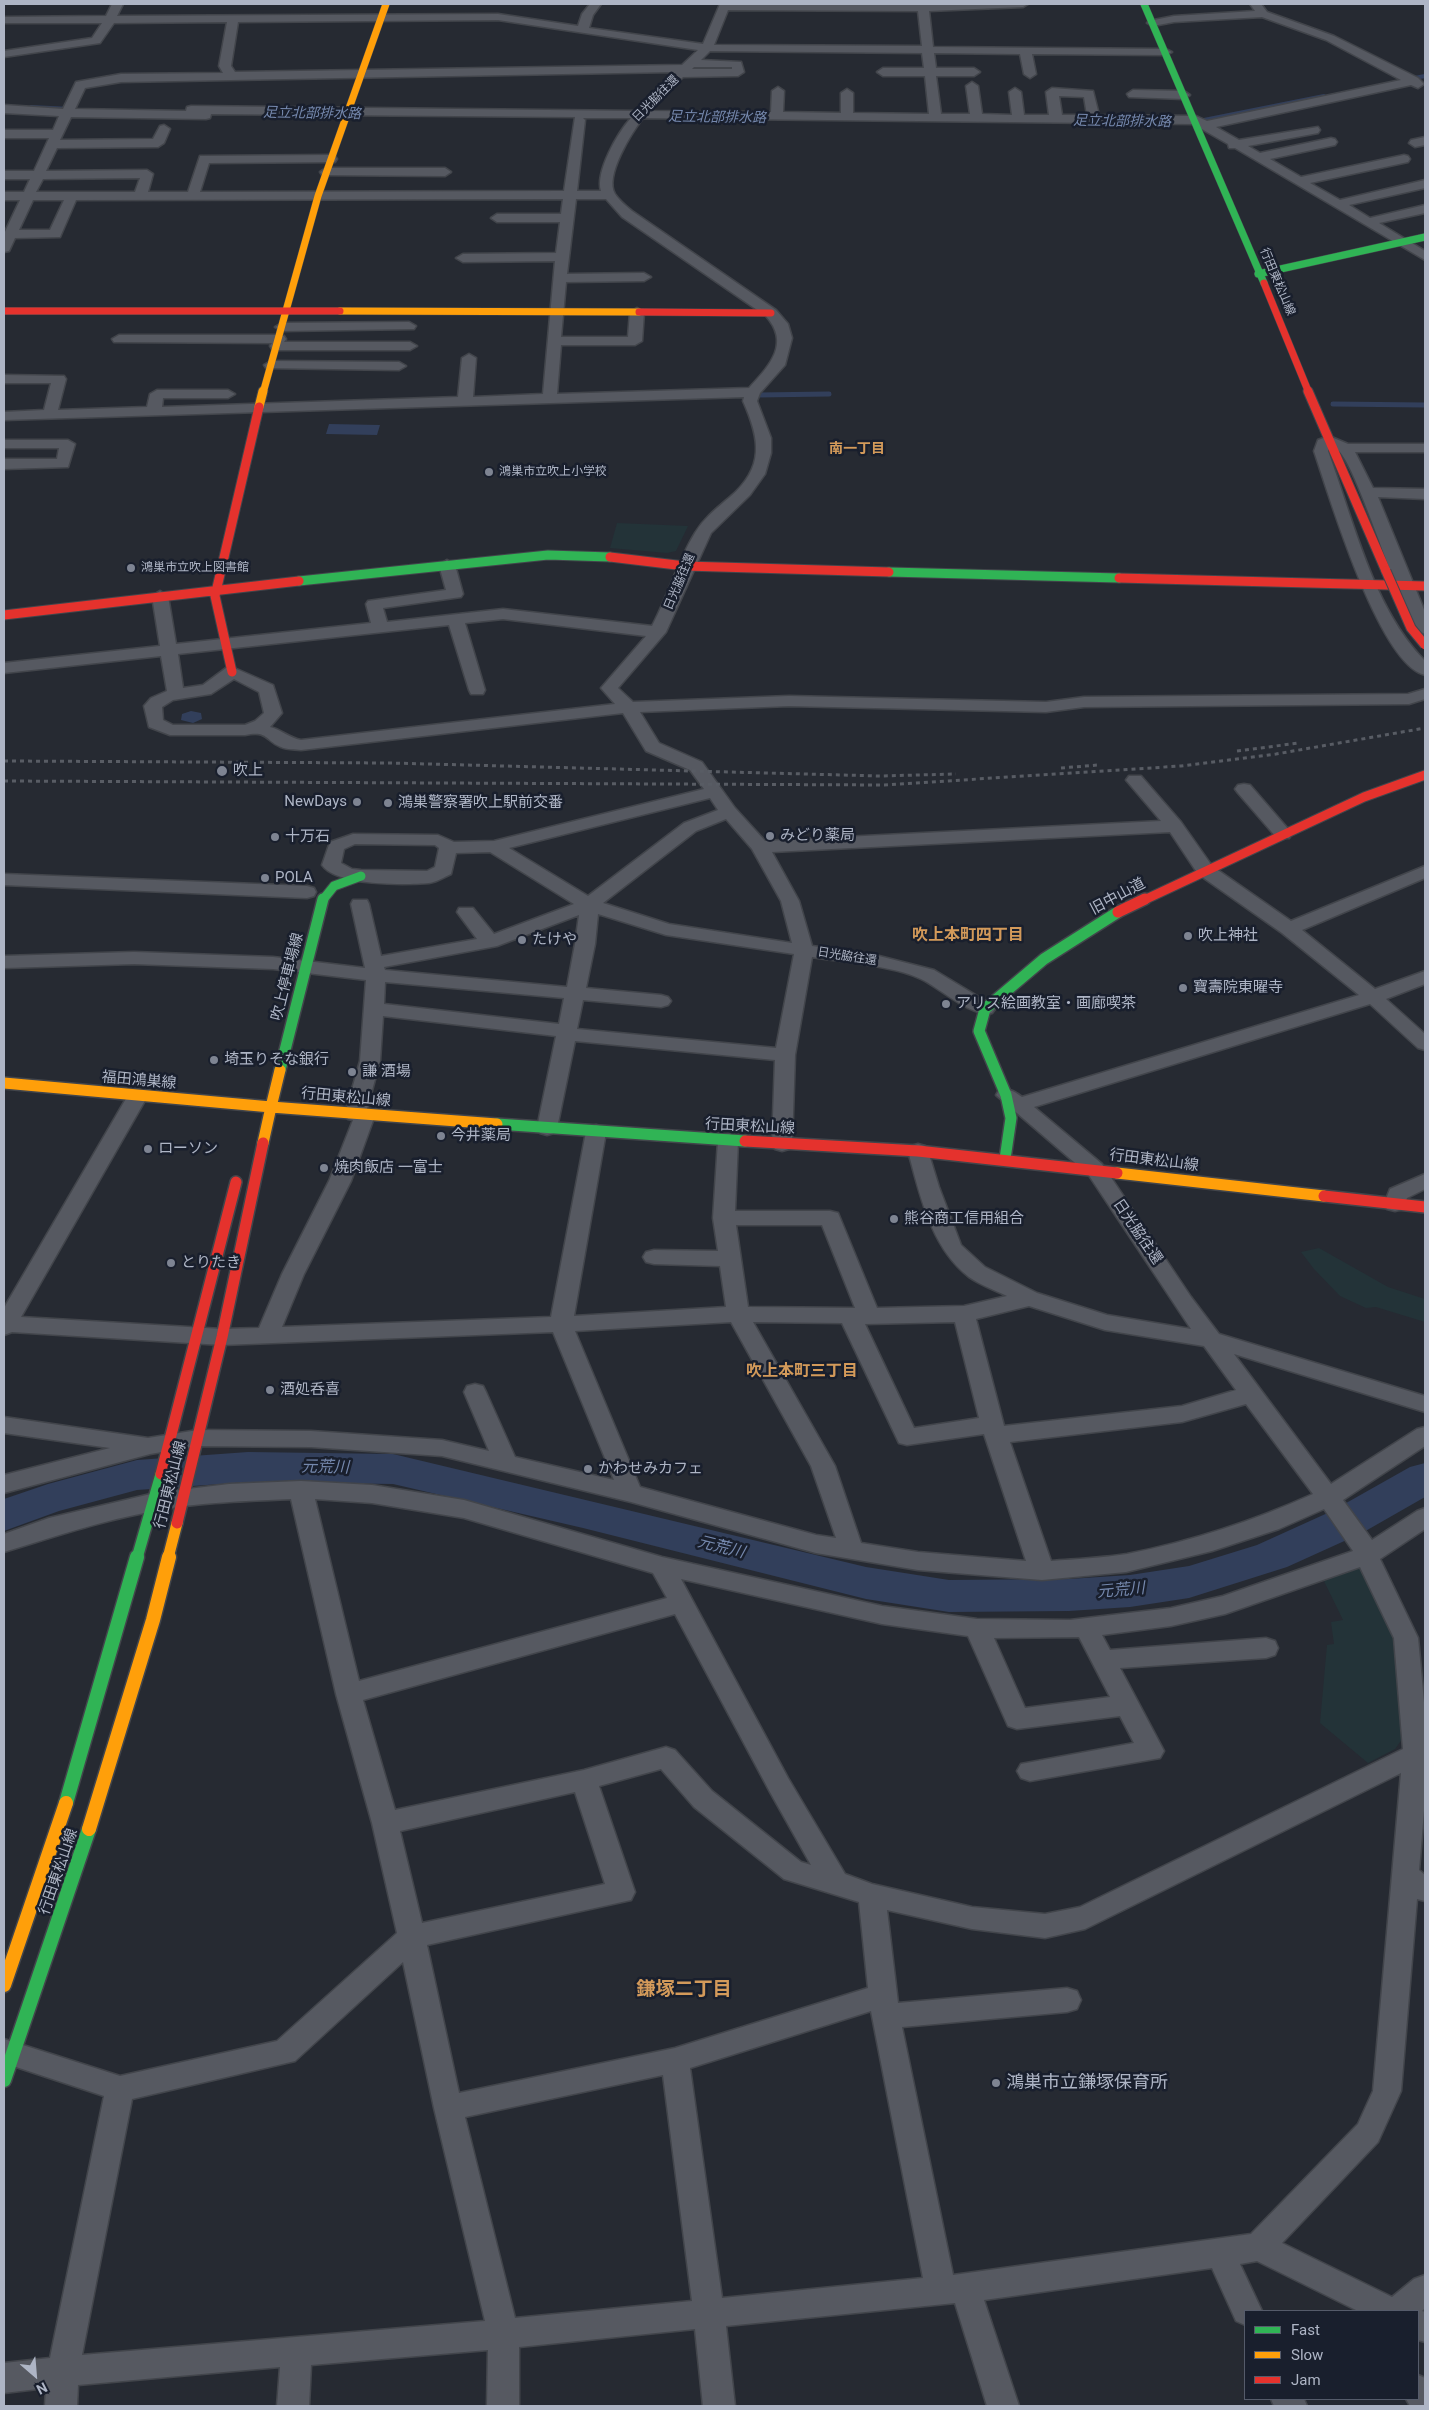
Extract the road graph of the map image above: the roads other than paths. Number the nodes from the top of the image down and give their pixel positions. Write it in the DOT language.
graph roads {
  1 [pos="117,4"];
  2 [pos="386,4"];
  3 [pos="466,4"];
  4 [pos="596,4"];
  5 [pos="1023,4"];
  6 [pos="1144,4"];
  7 [pos="1255,4"];
  8 [pos="724,6"];
  9 [pos="790,6"];
  10 [pos="923,6"];
  11 [pos="1263,14"];
  12 [pos="437,17"];
  13 [pos="382,18"];
  14 [pos="4,20"];
  15 [pos="110,20"];
  16 [pos="233,20"];
  17 [pos="1154,23"];
  18 [pos="582,30"];
  19 [pos="708,48"];
  20 [pos="927,50"];
  21 [pos="1025,50"];
  22 [pos="1166,52"];
  23 [pos="4,54"];
  24 [pos="687,68"];
  25 [pos="883,72"];
  26 [pos="930,72"];
  27 [pos="974,72"];
  28 [pos="363,74"];
  29 [pos="1030,74"];
  30 [pos="231,76"];
  31 [pos="1414,81"];
  32 [pos="972,86"];
  33 [pos="1425,87"];
  34 [pos="778,91"];
  35 [pos="1015,92"];
  36 [pos="847,93"];
  37 [pos="1133,94"];
  38 [pos="1184,95"];
  39 [pos="4,109"];
  40 [pos="191,110"];
  41 [pos="66,113"];
  42 [pos="348,114"];
  43 [pos="777,115"];
  44 [pos="847,116"];
  45 [pos="934,116"];
  46 [pos="637,117"];
  47 [pos="976,117"];
  48 [pos="1018,118"];
  49 [pos="1056,118"];
  50 [pos="1094,119"];
  51 [pos="579,120"];
  52 [pos="1199,124"];
  53 [pos="78,129"];
  54 [pos="163,129"];
  55 [pos="1314,130"];
  56 [pos="4,134"];
  57 [pos="55,136"];
  58 [pos="1331,142"];
  59 [pos="1204,145"];
  60 [pos="1240,146"];
  61 [pos="1259,157"];
  62 [pos="331,159"];
  63 [pos="1404,159"];
  64 [pos="4,164"];
  65 [pos="142,164"];
  66 [pos="40,169"];
  67 [pos="326,172"];
  68 [pos="444,172"];
  69 [pos="4,175"];
  70 [pos="1300,181"];
  71 [pos="1425,184"];
  72 [pos="72,195"];
  73 [pos="141,195"];
  74 [pos="193,195"];
  75 [pos="610,195"];
  76 [pos="4,196"];
  77 [pos="27,196"];
  78 [pos="318,196"];
  79 [pos="570,197"];
  80 [pos="1338,204"];
  81 [pos="1425,209"];
  82 [pos="4,213"];
  83 [pos="20,214"];
  84 [pos="497,218"];
  85 [pos="567,218"];
  86 [pos="1368,222"];
  87 [pos="9,229"];
  88 [pos="1425,237"];
  89 [pos="1402,242"];
  90 [pos="4,248"];
  91 [pos="1425,256"];
  92 [pos="562,257"];
  93 [pos="463,258"];
  94 [pos="1258,274"];
  95 [pos="644,277"];
  96 [pos="560,278"];
  97 [pos="4,311"];
  98 [pos="556,311"];
  99 [pos="287,312"];
  100 [pos="637,312"];
  101 [pos="771,313"];
  102 [pos="409,326"];
  103 [pos="279,337"];
  104 [pos="119,339"];
  105 [pos="554,340"];
  106 [pos="410,346"];
  107 [pos="469,358"];
  108 [pos="271,365"];
  109 [pos="399,366"];
  110 [pos="4,379"];
  111 [pos="753,392"];
  112 [pos="550,397"];
  113 [pos="464,400"];
  114 [pos="259,405"];
  115 [pos="50,414"];
  116 [pos="4,416"];
  117 [pos="4,424"];
  118 [pos="1329,440"];
  119 [pos="4,444"];
  120 [pos="1345,448"];
  121 [pos="1425,448"];
  122 [pos="4,464"];
  123 [pos="1368,492"];
  124 [pos="1425,494"];
  125 [pos="447,565"];
  126 [pos="685,566"];
  127 [pos="1368,585"];
  128 [pos="1404,585"];
  129 [pos="1425,586"];
  130 [pos="216,589"];
  131 [pos="160,596"];
  132 [pos="4,615"];
  133 [pos="456,619"];
  134 [pos="381,628"];
  135 [pos="1425,629"];
  136 [pos="658,632"];
  137 [pos="225,644"];
  138 [pos="1425,645"];
  139 [pos="169,650"];
  140 [pos="4,668"];
  141 [pos="1425,670"];
  142 [pos="232,672"];
  143 [pos="477,690"];
  144 [pos="1425,694"];
  145 [pos="176,695"];
  146 [pos="628,707"];
  147 [pos="257,728"];
  148 [pos="1425,774"];
  149 [pos="1135,780"];
  150 [pos="1244,790"];
  151 [pos="715,792"];
  152 [pos="729,812"];
  153 [pos="1175,826"];
  154 [pos="1283,834"];
  155 [pos="494,846"];
  156 [pos="760,847"];
  157 [pos="448,848"];
  158 [pos="1205,870"];
  159 [pos="1425,871"];
  160 [pos="361,876"];
  161 [pos="4,879"];
  162 [pos="308,893"];
  163 [pos="360,904"];
  164 [pos="588,905"];
  165 [pos="466,912"];
  166 [pos="1289,930"];
  167 [pos="490,942"];
  168 [pos="804,950"];
  169 [pos="4,962"];
  170 [pos="293,967"];
  171 [pos="374,969"];
  172 [pos="1425,977"];
  173 [pos="575,994"];
  174 [pos="1373,996"];
  175 [pos="661,1001"];
  176 [pos="985,1009"];
  177 [pos="374,1010"];
  178 [pos="567,1033"];
  179 [pos="1425,1044"];
  180 [pos="785,1055"];
  181 [pos="4,1083"];
  182 [pos="258,1090"];
  183 [pos="137,1096"];
  184 [pos="1012,1100"];
  185 [pos="272,1107"];
  186 [pos="254,1109"];
  187 [pos="360,1114"];
  188 [pos="547,1128"];
  189 [pos="596,1132"];
  190 [pos="728,1141"];
  191 [pos="782,1144"];
  192 [pos="918,1150"];
  193 [pos="1006,1159"];
  194 [pos="240,1168"];
  195 [pos="1095,1169"];
  196 [pos="1425,1181"];
  197 [pos="1395,1204"];
  198 [pos="1425,1207"];
  199 [pos="724,1218"];
  200 [pos="654,1257"];
  201 [pos="730,1259"];
  202 [pos="1029,1298"];
  203 [pos="738,1314"];
  204 [pos="964,1314"];
  205 [pos="859,1316"];
  206 [pos="561,1324"];
  207 [pos="4,1325"];
  208 [pos="199,1335"];
  209 [pos="267,1335"];
  210 [pos="222,1337"];
  211 [pos="1212,1340"];
  212 [pos="475,1392"];
  213 [pos="1252,1394"];
  214 [pos="1425,1404"];
  215 [pos="4,1426"];
  216 [pos="994,1430"];
  217 [pos="1425,1435"];
  218 [pos="196,1442"];
  219 [pos="164,1446"];
  220 [pos="506,1463"];
  221 [pos="4,1484"];
  222 [pos="301,1490"];
  223 [pos="631,1493"];
  224 [pos="183,1497"];
  225 [pos="155,1501"];
  226 [pos="1333,1502"];
  227 [pos="1425,1518"];
  228 [pos="4,1543"];
  229 [pos="1363,1547"];
  230 [pos="852,1551"];
  231 [pos="662,1566"];
  232 [pos="1042,1571"];
  233 [pos="682,1603"];
  234 [pos="1086,1627"];
  235 [pos="976,1628"];
  236 [pos="1266,1648"];
  237 [pos="1104,1660"];
  238 [pos="349,1694"];
  239 [pos="1127,1705"];
  240 [pos="1421,1751"];
  241 [pos="1030,1770"];
  242 [pos="584,1780"];
  243 [pos="385,1823"];
  244 [pos="834,1882"];
  245 [pos="1415,1882"];
  246 [pos="872,1895"];
  247 [pos="412,1937"];
  248 [pos="4,1985"];
  249 [pos="1067,2000"];
  250 [pos="885,2006"];
  251 [pos="8,2052"];
  252 [pos="675,2060"];
  253 [pos="4,2080"];
  254 [pos="120,2089"];
  255 [pos="448,2108"];
  256 [pos="1259,2247"];
  257 [pos="1220,2253"];
  258 [pos="953,2289"];
  259 [pos="1425,2289"];
  260 [pos="1375,2307"];
  261 [pos="1247,2310"];
  262 [pos="1400,2310"];
  263 [pos="709,2314"];
  264 [pos="504,2334"];
  265 [pos="297,2351"];
  266 [pos="63,2371"];
  267 [pos="4,2378"];
  268 [pos="1419,2392"];
  269 [pos="1425,2403"];
  270 [pos="61,2406"];
  271 [pos="293,2406"];
  272 [pos="503,2406"];
  273 [pos="719,2406"];
  274 [pos="1003,2406"];
  1 -- 15 [label="street"];
  2 -- 13 [label="street"];
  3 -- 12 [label="street"];
  4 -- 18 [label="street"];
  5 -- 10 [label="street"];
  6 -- 17 [label="street, 行田東松山線"];
  7 -- 11 [label="street"];
  8 -- 9 [label="street"];
  8 -- 19 [label="street, 日光脇往還"];
  9 -- 10 [label="street"];
  10 -- 20 [label="street"];
  11 -- 17 [label="street"];
  11 -- 31 [label="street"];
  12 -- 13 [label="street"];
  12 -- 18 [label="street"];
  13 -- 16 [label="street"];
  13 -- 28 [label="street"];
  14 -- 15 [label="street"];
  15 -- 16 [label="street"];
  15 -- 23 [label="street"];
  16 -- 30 [label="street"];
  17 -- 22 [label="street, 行田東松山線"];
  18 -- 19 [label="street"];
  19 -- 20 [label="street"];
  19 -- 24 [label="street, 日光脇往還"];
  20 -- 21 [label="street"];
  20 -- 26 [label="street"];
  21 -- 22 [label="street"];
  21 -- 29 [label="street"];
  22 -- 38 [label="street, 行田東松山線"];
  24 -- 28 [label="street"];
  24 -- 46 [label="street, 日光脇往還"];
  25 -- 26 [label="street"];
  26 -- 27 [label="street"];
  26 -- 45 [label="street"];
  28 -- 30 [label="street"];
  28 -- 42 [label="street"];
  30 -- 41 [label="street"];
  31 -- 33 [label="street"];
  31 -- 52 [label="street"];
  32 -- 47 [label="street"];
  34 -- 43 [label="street"];
  35 -- 48 [label="street"];
  36 -- 44 [label="street"];
  37 -- 38 [label="street"];
  38 -- 52 [label="street, 行田東松山線"];
  39 -- 41 [label="street"];
  40 -- 42 [label="street"];
  41 -- 42 [label="street"];
  41 -- 57 [label="street"];
  42 -- 46 [label="street"];
  42 -- 51 [label="street"];
  42 -- 62 [label="street"];
  43 -- 44 [label="street"];
  43 -- 46 [label="street"];
  44 -- 45 [label="street"];
  45 -- 47 [label="street"];
  46 -- 51 [label="street"];
  46 -- 52 [label="street"];
  46 -- 75 [label="street, 日光脇往還"];
  47 -- 48 [label="street"];
  48 -- 49 [label="street"];
  49 -- 50 [label="street"];
  49 -- 50 [label="street"];
  50 -- 52 [label="street"];
  51 -- 79 [label="street"];
  52 -- 59 [label="street, 行田東松山線"];
  52 -- 60 [label="street"];
  53 -- 57 [label="street"];
  54 -- 57 [label="street"];
  55 -- 60 [label="street"];
  56 -- 57 [label="street"];
  57 -- 66 [label="street"];
  58 -- 61 [label="street"];
  59 -- 60 [label="street"];
  59 -- 94 [label="street, 行田東松山線"];
  60 -- 61 [label="street"];
  61 -- 70 [label="street"];
  62 -- 67 [label="street"];
  62 -- 74 [label="street"];
  63 -- 70 [label="street"];
  64 -- 66 [label="street"];
  65 -- 66 [label="street"];
  66 -- 69 [label="street"];
  66 -- 73 [label="street"];
  66 -- 77 [label="street"];
  67 -- 68 [label="street"];
  67 -- 78 [label="street"];
  70 -- 80 [label="street"];
  71 -- 80 [label="street"];
  72 -- 73 [label="street"];
  72 -- 77 [label="street"];
  72 -- 87 [label="street"];
  73 -- 74 [label="street"];
  74 -- 78 [label="street"];
  75 -- 79 [label="street"];
  75 -- 101 [label="street"];
  76 -- 77 [label="street"];
  77 -- 83 [label="street"];
  78 -- 79 [label="street"];
  78 -- 99 [label="street"];
  79 -- 85 [label="street"];
  80 -- 86 [label="street"];
  81 -- 86 [label="street"];
  82 -- 83 [label="street"];
  83 -- 87 [label="street"];
  84 -- 85 [label="street"];
  85 -- 92 [label="street"];
  86 -- 89 [label="street"];
  87 -- 90 [label="street"];
  88 -- 89 [label="street"];
  89 -- 91 [label="street"];
  89 -- 94 [label="street"];
  92 -- 93 [label="street"];
  92 -- 96 [label="street"];
  94 -- 118 [label="street, 行田東松山線"];
  95 -- 96 [label="street"];
  96 -- 98 [label="street"];
  97 -- 99 [label="street"];
  98 -- 99 [label="street"];
  98 -- 100 [label="street"];
  98 -- 105 [label="street"];
  99 -- 103 [label="street"];
  100 -- 101 [label="street"];
  100 -- 105 [label="street"];
  101 -- 111 [label="street"];
  102 -- 103 [label="street"];
  103 -- 104 [label="street"];
  103 -- 106 [label="street"];
  103 -- 108 [label="street"];
  105 -- 112 [label="street"];
  107 -- 113 [label="street"];
  108 -- 109 [label="street"];
  108 -- 114 [label="street"];
  110 -- 115 [label="street"];
  111 -- 112 [label="street"];
  111 -- 126 [label="street, 日光脇往還"];
  112 -- 113 [label="street"];
  113 -- 114 [label="street"];
  114 -- 115 [label="street"];
  114 -- 117 [label="street"];
  114 -- 130 [label="street"];
  115 -- 116 [label="street"];
  118 -- 120 [label="street"];
  118 -- 127 [label="street"];
  118 -- 138 [label="street, 行田東松山線, bridge"];
  119 -- 122 [label="street"];
  120 -- 121 [label="street"];
  120 -- 123 [label="street"];
  123 -- 124 [label="street"];
  123 -- 128 [label="street"];
  125 -- 126 [label="street"];
  125 -- 130 [label="street"];
  125 -- 134 [label="street"];
  126 -- 127 [label="street"];
  126 -- 136 [label="street, 日光脇往還"];
  127 -- 128 [label="street"];
  127 -- 141 [label="street"];
  128 -- 129 [label="street"];
  128 -- 135 [label="street"];
  130 -- 131 [label="street"];
  130 -- 137 [label="street"];
  131 -- 132 [label="street"];
  131 -- 139 [label="street"];
  133 -- 134 [label="street"];
  133 -- 136 [label="street"];
  133 -- 143 [label="street"];
  134 -- 137 [label="street"];
  136 -- 146 [label="street, 日光脇往還"];
  137 -- 139 [label="street"];
  137 -- 142 [label="street"];
  139 -- 140 [label="street"];
  139 -- 145 [label="street"];
  142 -- 145 [label="street"];
  142 -- 147 [label="street"];
  144 -- 146 [label="street"];
  145 -- 147 [label="street"];
  146 -- 147 [label="street"];
  146 -- 151 [label="street, 日光脇往還"];
  148 -- 154 [label="street, 旧中山道"];
  149 -- 153 [label="street"];
  150 -- 154 [label="street"];
  151 -- 152 [label="street, 日光脇往還"];
  151 -- 155 [label="street"];
  152 -- 156 [label="street, 日光脇往還"];
  152 -- 164 [label="street"];
  153 -- 156 [label="street"];
  153 -- 158 [label="street"];
  154 -- 158 [label="street, 旧中山道"];
  155 -- 157 [label="street"];
  155 -- 164 [label="street"];
  156 -- 168 [label="street, 日光脇往還"];
  157 -- 160 [label="street"];
  157 -- 160 [label="street"];
  158 -- 166 [label="street"];
  158 -- 176 [label="street, 旧中山道"];
  159 -- 166 [label="street"];
  160 -- 170 [label="street, 吹上停車場線"];
  161 -- 162 [label="street"];
  163 -- 171 [label="street"];
  164 -- 167 [label="street"];
  164 -- 168 [label="street"];
  164 -- 173 [label="street"];
  165 -- 167 [label="street"];
  166 -- 174 [label="street"];
  167 -- 171 [label="street"];
  168 -- 176 [label="street, 日光脇往還"];
  168 -- 180 [label="street"];
  169 -- 170 [label="street"];
  170 -- 171 [label="street"];
  170 -- 185 [label="street, 吹上停車場線"];
  171 -- 173 [label="street"];
  171 -- 177 [label="street"];
  172 -- 174 [label="street"];
  173 -- 175 [label="street"];
  173 -- 178 [label="street"];
  174 -- 179 [label="street"];
  174 -- 184 [label="street"];
  176 -- 184 [label="street"];
  177 -- 178 [label="street"];
  177 -- 187 [label="street"];
  178 -- 180 [label="street"];
  178 -- 188 [label="street"];
  180 -- 191 [label="street"];
  181 -- 183 [label="street, 福田鴻巣線"];
  182 -- 186 [label="street"];
  183 -- 186 [label="street, 福田鴻巣線"];
  183 -- 207 [label="street"];
  184 -- 193 [label="street"];
  184 -- 195 [label="street, 日光脇往還"];
  185 -- 186 [label="street, 福田鴻巣線"];
  185 -- 187 [label="street, 行田東松山線"];
  185 -- 210 [label="street, 行田東松山線"];
  187 -- 188 [label="street, 行田東松山線"];
  187 -- 209 [label="street"];
  188 -- 189 [label="street, 行田東松山線"];
  189 -- 190 [label="street, 行田東松山線"];
  189 -- 206 [label="street"];
  190 -- 191 [label="street, 行田東松山線"];
  190 -- 199 [label="street"];
  191 -- 192 [label="street, 行田東松山線"];
  192 -- 193 [label="street, 行田東松山線"];
  192 -- 202 [label="street"];
  193 -- 195 [label="street, 行田東松山線"];
  194 -- 208 [label="street, 行田東松山線"];
  195 -- 197 [label="street, 行田東松山線"];
  195 -- 211 [label="street, 日光脇往還"];
  196 -- 197 [label="street"];
  197 -- 198 [label="street, 行田東松山線"];
  199 -- 201 [label="street"];
  199 -- 205 [label="street"];
  200 -- 201 [label="street"];
  201 -- 203 [label="street"];
  202 -- 204 [label="street"];
  202 -- 211 [label="street"];
  203 -- 205 [label="street"];
  203 -- 206 [label="street"];
  203 -- 230 [label="street"];
  204 -- 205 [label="street"];
  204 -- 216 [label="street"];
  205 -- 216 [label="street"];
  206 -- 209 [label="street"];
  206 -- 223 [label="street"];
  207 -- 208 [label="street"];
  208 -- 210 [label="street"];
  208 -- 219 [label="street, 行田東松山線"];
  209 -- 210 [label="street"];
  210 -- 218 [label="street, 行田東松山線"];
  211 -- 213 [label="street, 日光脇往還"];
  211 -- 214 [label="street"];
  212 -- 220 [label="street"];
  213 -- 216 [label="street"];
  213 -- 226 [label="street, 日光脇往還"];
  215 -- 219 [label="street"];
  216 -- 232 [label="street"];
  217 -- 226 [label="street"];
  218 -- 219 [label="street"];
  218 -- 220 [label="street"];
  218 -- 224 [label="street, 行田東松山線"];
  219 -- 221 [label="street"];
  219 -- 225 [label="street, 行田東松山線"];
  220 -- 223 [label="street"];
  222 -- 224 [label="street"];
  222 -- 231 [label="street"];
  222 -- 238 [label="street"];
  223 -- 230 [label="street"];
  224 -- 225 [label="street"];
  224 -- 251 [label="street, 行田東松山線"];
  225 -- 228 [label="street"];
  225 -- 248 [label="street, 行田東松山線"];
  226 -- 229 [label="street, 日光脇往還"];
  226 -- 232 [label="street"];
  227 -- 229 [label="street"];
  229 -- 234 [label="street"];
  229 -- 240 [label="street, 日光脇往還"];
  230 -- 232 [label="street"];
  231 -- 233 [label="street"];
  231 -- 235 [label="street"];
  233 -- 238 [label="street"];
  233 -- 244 [label="street"];
  234 -- 235 [label="street"];
  234 -- 237 [label="street"];
  235 -- 239 [label="street"];
  236 -- 237 [label="street"];
  237 -- 239 [label="street"];
  238 -- 243 [label="street"];
  239 -- 241 [label="street"];
  240 -- 245 [label="street, 日光脇往還"];
  240 -- 246 [label="street"];
  242 -- 243 [label="street"];
  242 -- 244 [label="street"];
  242 -- 247 [label="street"];
  243 -- 247 [label="street"];
  244 -- 246 [label="street"];
  245 -- 256 [label="street, 日光脇往還"];
  246 -- 250 [label="street"];
  247 -- 254 [label="street"];
  247 -- 255 [label="street"];
  249 -- 250 [label="street"];
  250 -- 252 [label="street"];
  250 -- 258 [label="street"];
  251 -- 253 [label="street, 行田東松山線"];
  251 -- 254 [label="street"];
  252 -- 255 [label="street"];
  252 -- 263 [label="street"];
  254 -- 266 [label="street"];
  255 -- 264 [label="street"];
  256 -- 257 [label="street"];
  256 -- 260 [label="street"];
  257 -- 258 [label="street"];
  257 -- 261 [label="street"];
  258 -- 263 [label="street"];
  258 -- 274 [label="street"];
  259 -- 262 [label="street"];
  263 -- 264 [label="street"];
  263 -- 273 [label="street"];
  264 -- 265 [label="street"];
  264 -- 272 [label="street"];
  265 -- 266 [label="street"];
  265 -- 271 [label="street"];
  266 -- 267 [label="street"];
  266 -- 270 [label="street"];
  268 -- 269 [label="street"];
}
